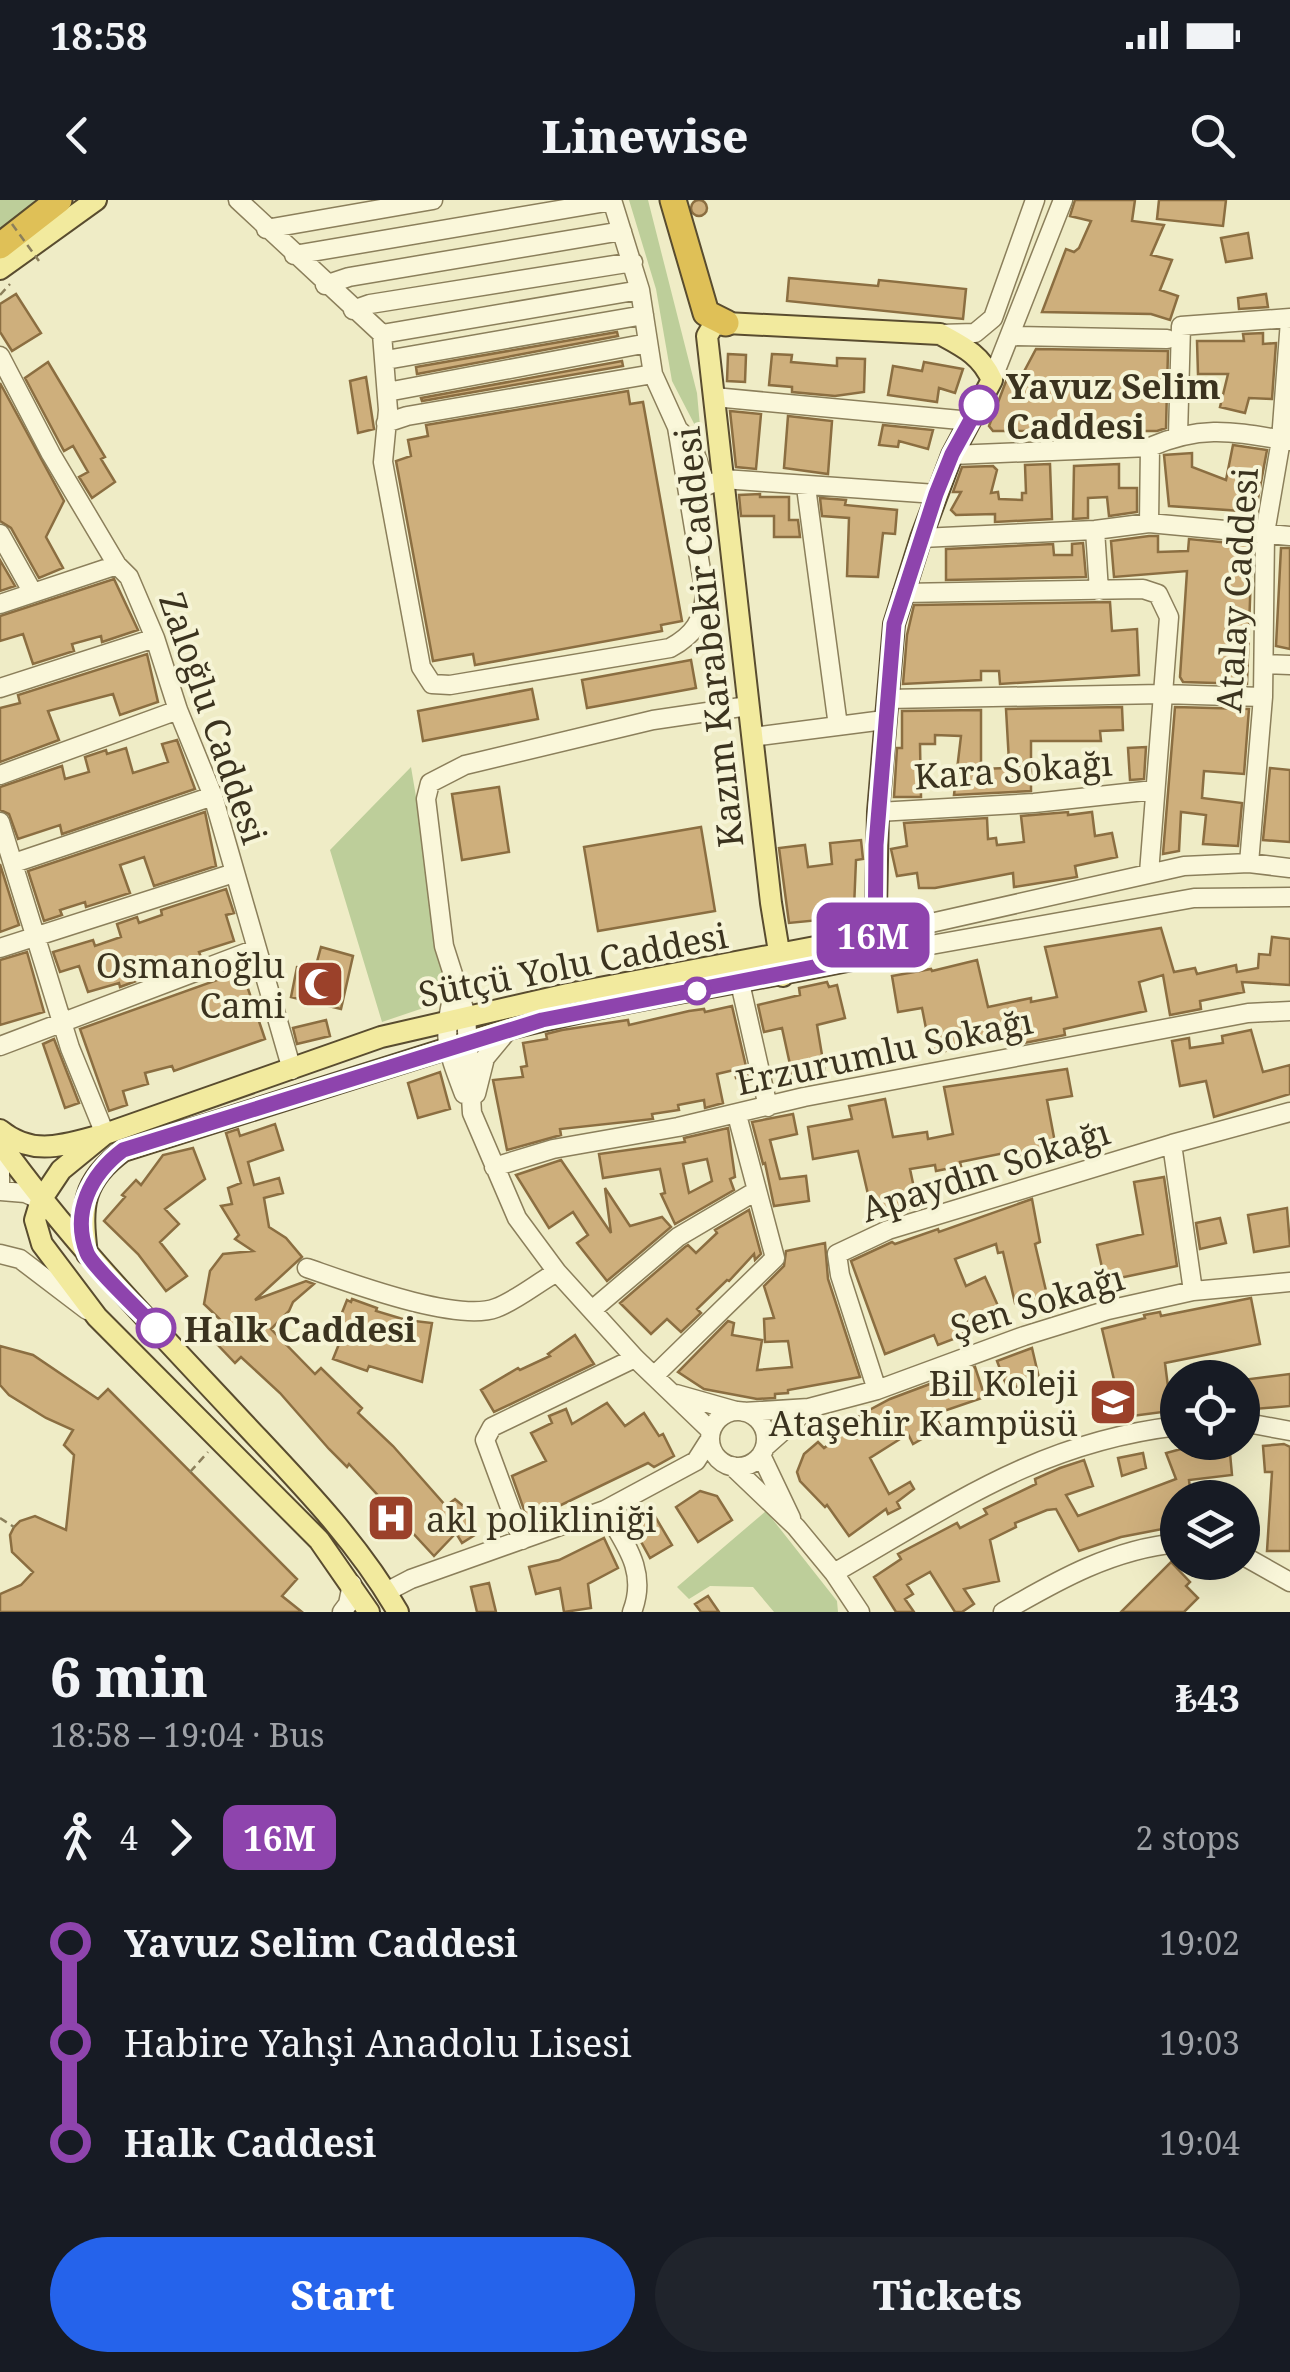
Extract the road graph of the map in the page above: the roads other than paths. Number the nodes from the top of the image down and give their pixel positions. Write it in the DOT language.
graph roads {
  1 [pos="59,200"];
  2 [pos="96,200"];
  3 [pos="433,200"];
  4 [pos="672,200"];
  5 [pos="1035,200"];
  6 [pos="1063,200"];
  7 [pos="244,201"];
  8 [pos="612,201"];
  9 [pos="266,229"];
  10 [pos="622,231"];
  11 [pos="6,235"];
  12 [pos="294,255"];
  13 [pos="633,262"];
  14 [pos="5,276"];
  15 [pos="325,285"];
  16 [pos="640,290"];
  17 [pos="353,310"];
  18 [pos="644,315"];
  19 [pos="1290,320"];
  20 [pos="726,323"];
  21 [pos="382,334"];
  22 [pos="940,334"];
  23 [pos="1011,336"];
  24 [pos="1168,340"];
  25 [pos="648,342"];
  26 [pos="0,356"];
  27 [pos="386,360"];
  28 [pos="653,374"];
  29 [pos="992,380"];
  30 [pos="387,392"];
  31 [pos="714,397"];
  32 [pos="970,421"];
  33 [pos="386,423"];
  34 [pos="677,427"];
  35 [pos="1178,435"];
  36 [pos="1286,440"];
  37 [pos="1150,447"];
  38 [pos="952,454"];
  39 [pos="723,479"];
  40 [pos="806,487"];
  41 [pos="936,494"];
  42 [pos="1149,523"];
  43 [pos="1095,530"];
  44 [pos="1265,533"];
  45 [pos="0,534"];
  46 [pos="1290,536"];
  47 [pos="921,538"];
  48 [pos="117,565"];
  49 [pos="1099,590"];
  50 [pos="33,593"];
  51 [pos="902,593"];
  52 [pos="0,604"];
  53 [pos="155,638"];
  54 [pos="1264,664"];
  55 [pos="1290,665"];
  56 [pos="0,688"];
  57 [pos="1162,694"];
  58 [pos="1263,697"];
  59 [pos="748,706"];
  60 [pos="178,710"];
  61 [pos="886,710"];
  62 [pos="838,726"];
  63 [pos="752,738"];
  64 [pos="0,775"];
  65 [pos="1154,790"];
  66 [pos="212,796"];
  67 [pos="878,812"];
  68 [pos="0,822"];
  69 [pos="8,860"];
  70 [pos="1249,863"];
  71 [pos="1290,868"];
  72 [pos="234,873"];
  73 [pos="1148,873"];
  74 [pos="1290,897"];
  75 [pos="35,938"];
  76 [pos="874,946"];
  77 [pos="0,948"];
  78 [pos="256,949"];
  79 [pos="781,966"];
  80 [pos="740,983"];
  81 [pos="1290,1011"];
  82 [pos="456,1018"];
  83 [pos="63,1024"];
  84 [pos="509,1029"];
  85 [pos="0,1046"];
  86 [pos="457,1046"];
  87 [pos="292,1070"];
  88 [pos="300,1097"];
  89 [pos="768,1107"];
  90 [pos="1290,1112"];
  91 [pos="472,1114"];
  92 [pos="736,1115"];
  93 [pos="0,1130"];
  94 [pos="105,1134"];
  95 [pos="1172,1144"];
  96 [pos="0,1145"];
  97 [pos="494,1167"];
  98 [pos="0,1191"];
  99 [pos="756,1191"];
  100 [pos="41,1200"];
  101 [pos="0,1254"];
  102 [pos="87,1254"];
  103 [pos="307,1268"];
  104 [pos="556,1272"];
  105 [pos="1290,1282"];
  106 [pos="1194,1292"];
  107 [pos="592,1310"];
  108 [pos="97,1317"];
  109 [pos="635,1358"];
  110 [pos="655,1375"];
  111 [pos="877,1390"];
  112 [pos="670,1392"];
  113 [pos="809,1408"];
  114 [pos="740,1411"];
  115 [pos="1260,1425"];
  116 [pos="1160,1429"];
  117 [pos="1290,1431"];
  118 [pos="711,1435"];
  119 [pos="763,1451"];
  120 [pos="696,1461"];
  121 [pos="728,1464"];
  122 [pos="605,1510"];
  123 [pos="796,1527"];
  124 [pos="522,1540"];
  125 [pos="1160,1545"];
  126 [pos="1260,1565"];
  127 [pos="834,1573"];
  128 [pos="1290,1582"];
  129 [pos="352,1584"];
  130 [pos="386,1592"];
  131 [pos="342,1612"];
  132 [pos="369,1612"];
  133 [pos="398,1612"];
  134 [pos="632,1612"];
  135 [pos="858,1612"];
  136 [pos="1003,1612"];
  1 -- 11 [label="highway"];
  2 -- 14 [label="main road"];
  3 -- 9 [label="street"];
  4 -- 20 [label="highway"];
  5 -- 22 [label="street"];
  6 -- 23 [label="street"];
  7 -- 9 [label="street"];
  8 -- 10 [label="street"];
  8 -- 12 [label="street"];
  9 -- 12 [label="street"];
  10 -- 13 [label="street"];
  10 -- 15 [label="street"];
  12 -- 15 [label="street"];
  13 -- 16 [label="street"];
  13 -- 17 [label="street"];
  15 -- 17 [label="street"];
  16 -- 18 [label="street"];
  16 -- 21 [label="street"];
  17 -- 21 [label="street"];
  18 -- 25 [label="street"];
  18 -- 27 [label="street"];
  19 -- 35 [label="street"];
  19 -- 36 [label="street, Atalay Caddesi"];
  20 -- 22 [label="main road"];
  20 -- 31 [label="main road, Kazım Karabekir Caddesi"];
  21 -- 27 [label="street"];
  22 -- 29 [label="main road"];
  23 -- 24 [label="street"];
  23 -- 29 [label="street"];
  25 -- 28 [label="street"];
  25 -- 30 [label="street"];
  26 -- 48 [label="street, Zaloğlu Caddesi"];
  27 -- 30 [label="street"];
  28 -- 33 [label="street"];
  28 -- 34 [label="street"];
  29 -- 32 [label="main road"];
  30 -- 33 [label="street"];
  31 -- 32 [label="street"];
  31 -- 39 [label="main road, Kazım Karabekir Caddesi"];
  32 -- 38 [label="main road"];
  33 -- 34 [label="street"];
  34 -- 39 [label="street"];
  35 -- 36 [label="street"];
  35 -- 37 [label="street"];
  36 -- 44 [label="street, Atalay Caddesi"];
  37 -- 38 [label="street"];
  37 -- 42 [label="street"];
  38 -- 41 [label="main road"];
  39 -- 40 [label="street"];
  39 -- 59 [label="main road, Kazım Karabekir Caddesi"];
  40 -- 41 [label="street"];
  40 -- 62 [label="street"];
  41 -- 47 [label="main road"];
  42 -- 43 [label="street"];
  42 -- 44 [label="street"];
  43 -- 47 [label="street"];
  43 -- 49 [label="street"];
  44 -- 46 [label="street"];
  44 -- 54 [label="street, Atalay Caddesi"];
  45 -- 50 [label="street"];
  47 -- 51 [label="main road"];
  48 -- 50 [label="street"];
  48 -- 53 [label="street, Zaloğlu Caddesi"];
  49 -- 51 [label="street"];
  49 -- 57 [label="street"];
  50 -- 52 [label="street"];
  51 -- 61 [label="main road"];
  53 -- 56 [label="street"];
  53 -- 60 [label="street, Zaloğlu Caddesi"];
  54 -- 55 [label="street"];
  54 -- 58 [label="street, Atalay Caddesi"];
  57 -- 58 [label="street"];
  57 -- 61 [label="street"];
  57 -- 65 [label="street"];
  58 -- 70 [label="street, Atalay Caddesi"];
  59 -- 63 [label="main road, Kazım Karabekir Caddesi"];
  59 -- 82 [label="street"];
  60 -- 64 [label="street"];
  60 -- 66 [label="street, Zaloğlu Caddesi"];
  61 -- 62 [label="street"];
  61 -- 67 [label="main road"];
  62 -- 63 [label="street"];
  63 -- 79 [label="main road, Kazım Karabekir Caddesi"];
  65 -- 67 [label="street, Kara Sokağı"];
  65 -- 73 [label="street"];
  66 -- 69 [label="street"];
  66 -- 72 [label="street, Zaloğlu Caddesi"];
  67 -- 76 [label="main road"];
  68 -- 69 [label="street"];
  69 -- 75 [label="street"];
  70 -- 71 [label="street, Sütçü Yolu Caddesi"];
  70 -- 73 [label="street, Sütçü Yolu Caddesi"];
  72 -- 75 [label="street"];
  72 -- 78 [label="street, Zaloğlu Caddesi"];
  73 -- 76 [label="street, Sütçü Yolu Caddesi"];
  74 -- 76 [label="street, Sütçü Yolu Caddesi"];
  75 -- 77 [label="street"];
  75 -- 83 [label="street"];
  76 -- 79 [label="main road, Sütçü Yolu Caddesi"];
  78 -- 83 [label="street"];
  78 -- 87 [label="street, Zaloğlu Caddesi"];
  79 -- 80 [label="main road, Sütçü Yolu Caddesi"];
  79 -- 82 [label="main road, Sütçü Yolu Caddesi"];
  80 -- 84 [label="main road, Sütçü Yolu Caddesi"];
  80 -- 89 [label="street"];
  81 -- 89 [label="street, Erzurumlu Sokağı"];
  82 -- 86 [label="street"];
  82 -- 87 [label="main road, Sütçü Yolu Caddesi"];
  83 -- 85 [label="street"];
  83 -- 94 [label="street"];
  84 -- 86 [label="main road, Sütçü Yolu Caddesi"];
  84 -- 91 [label="street"];
  86 -- 88 [label="main road, Sütçü Yolu Caddesi"];
  86 -- 91 [label="street"];
  87 -- 88 [label="main road"];
  87 -- 94 [label="main road, Sütçü Yolu Caddesi"];
  88 -- 102 [label="main road, Sütçü Yolu Caddesi"];
  89 -- 92 [label="street, Erzurumlu Sokağı"];
  90 -- 95 [label="street, Apaydın Sokağı"];
  91 -- 97 [label="street"];
  92 -- 97 [label="street, Erzurumlu Sokağı"];
  92 -- 99 [label="street"];
  93 -- 94 [label="main road"];
  94 -- 100 [label="main road, Sütçü Yolu Caddesi"];
  95 -- 106 [label="street"];
  95 -- 111 [label="street, Apaydın Sokağı"];
  96 -- 98 [label="street"];
  96 -- 100 [label="main road"];
  97 -- 104 [label="street"];
  98 -- 100 [label="street"];
  99 -- 107 [label="street"];
  99 -- 110 [label="street"];
  100 -- 102 [label="main road"];
  100 -- 108 [label="main road"];
  101 -- 108 [label="street"];
  102 -- 130 [label="main road"];
  103 -- 104 [label="street"];
  104 -- 107 [label="street"];
  105 -- 106 [label="street, Şen Sokağı"];
  106 -- 111 [label="street, Şen Sokağı"];
  107 -- 109 [label="street"];
  108 -- 129 [label="main road"];
  109 -- 110 [label="street"];
  109 -- 124 [label="street"];
  110 -- 112 [label="street"];
  111 -- 113 [label="street, Şen Sokağı"];
  112 -- 114 [label="street, Şen Sokağı"];
  112 -- 118 [label="street"];
  113 -- 114 [label="street, Şen Sokağı"];
  113 -- 119 [label="street, Şen Sokağı"];
  114 -- 118 [label="street"];
  114 -- 119 [label="street"];
  115 -- 117 [label="street"];
  116 -- 127 [label="street"];
  118 -- 120 [label="street"];
  118 -- 121 [label="street"];
  119 -- 121 [label="street"];
  119 -- 123 [label="street"];
  120 -- 121 [label="street"];
  120 -- 122 [label="street"];
  121 -- 123 [label="street"];
  122 -- 124 [label="street"];
  122 -- 134 [label="street"];
  123 -- 127 [label="street"];
  124 -- 130 [label="street"];
  125 -- 136 [label="street"];
  126 -- 128 [label="street"];
  127 -- 135 [label="street"];
  129 -- 131 [label="street"];
  129 -- 132 [label="main road"];
  130 -- 133 [label="main road"];
}
